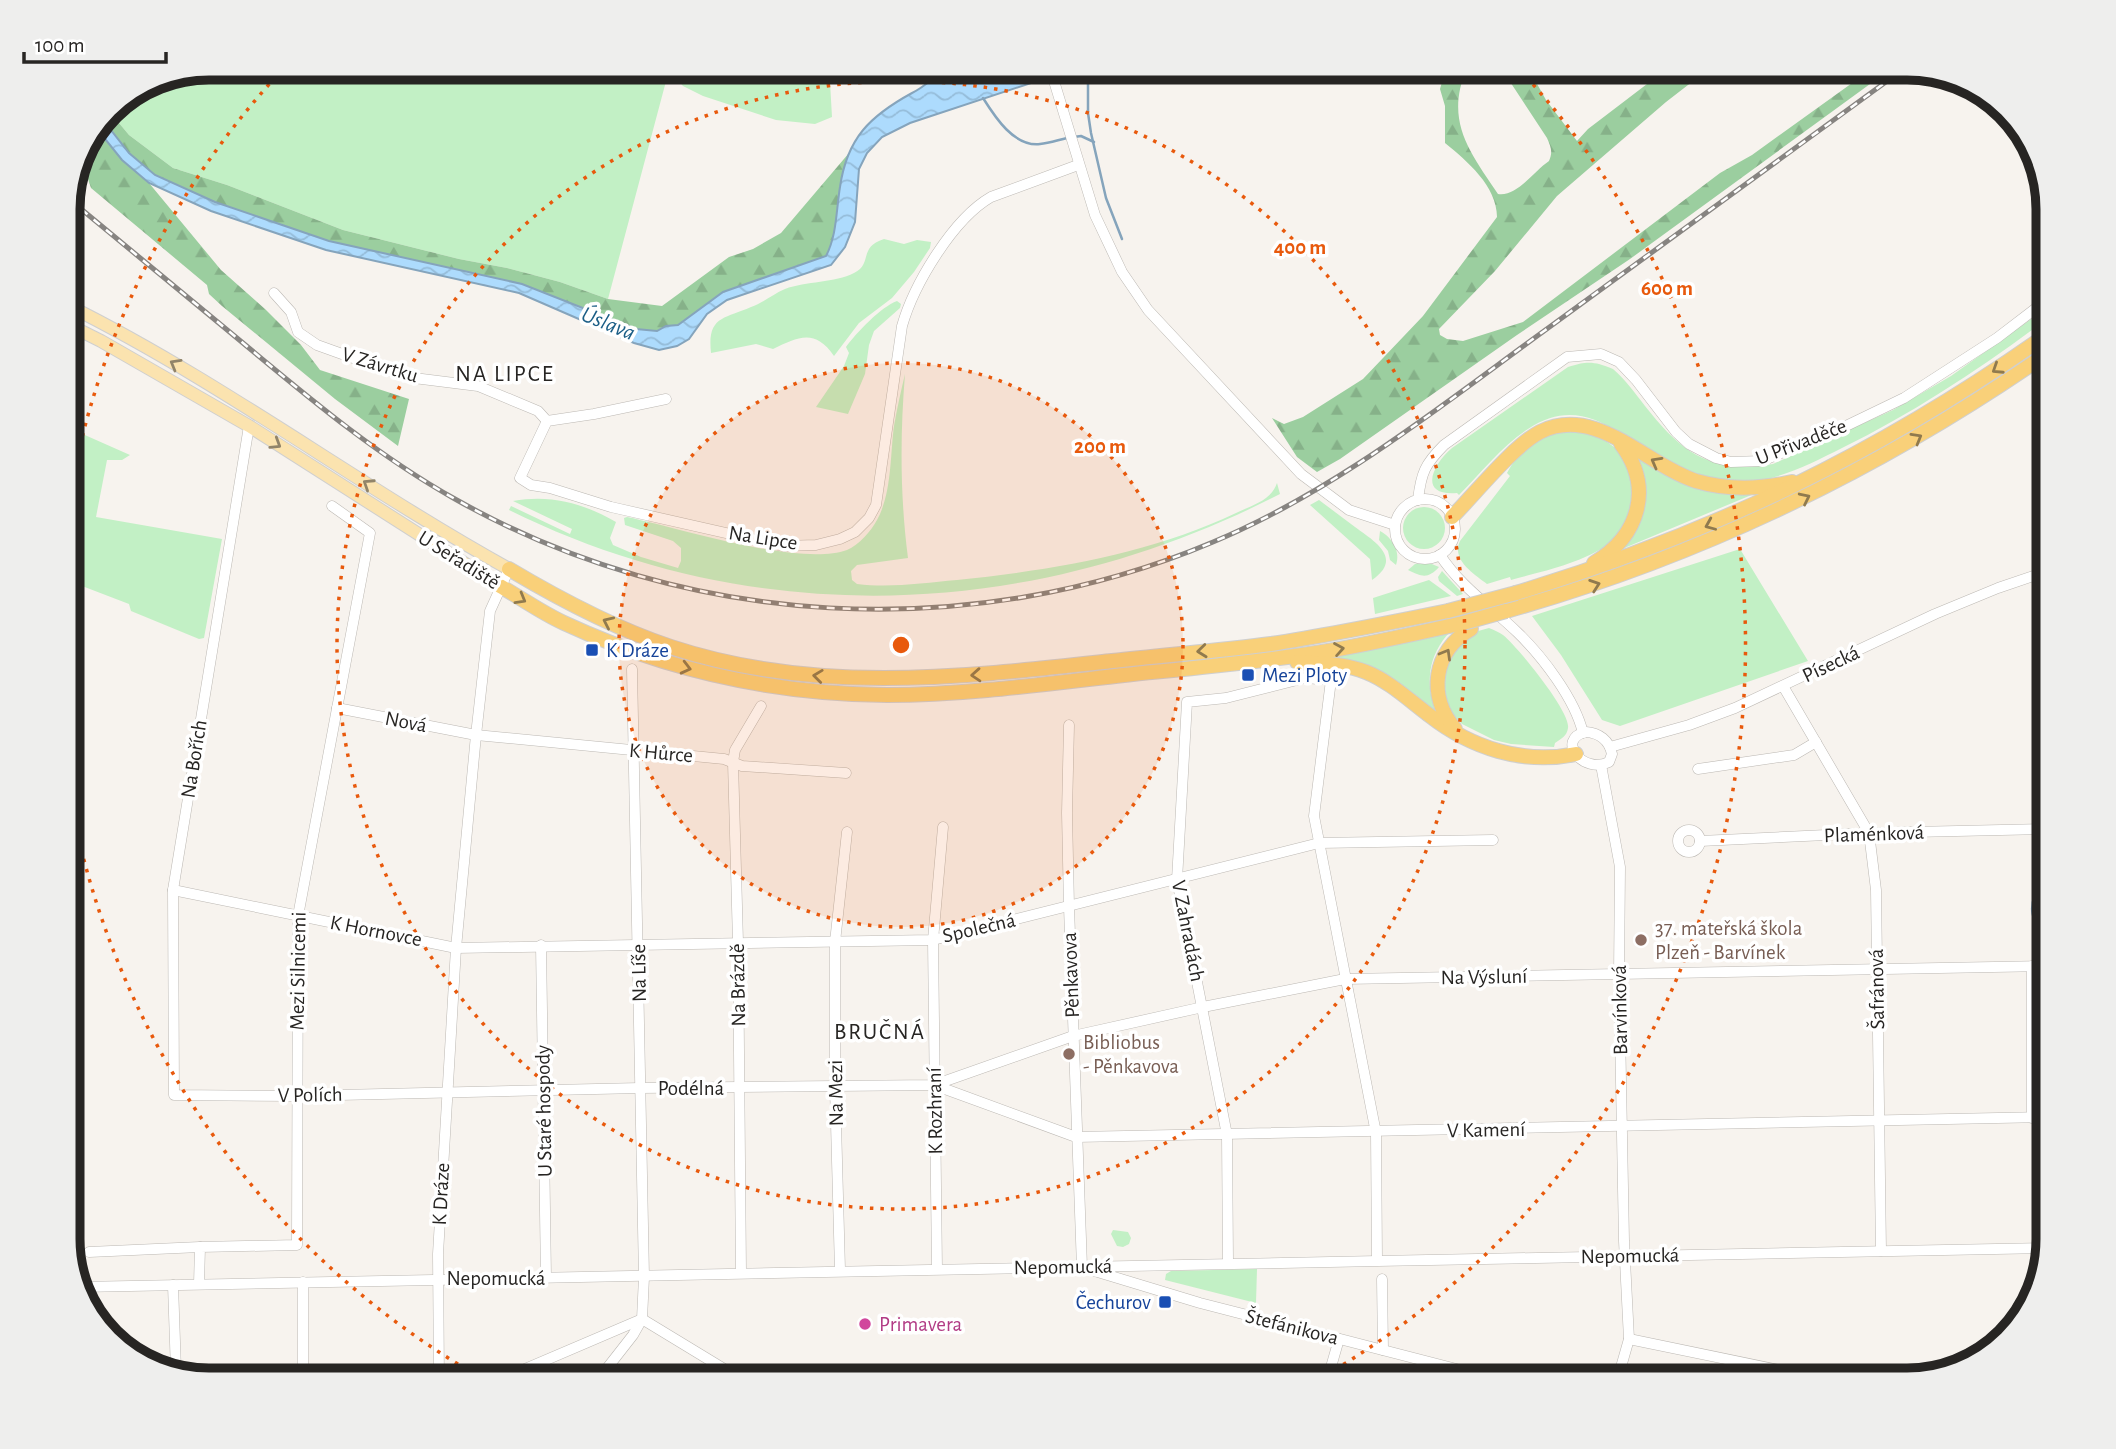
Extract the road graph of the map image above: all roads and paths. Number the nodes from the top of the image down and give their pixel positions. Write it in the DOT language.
graph roads {
  1 [pos="1053,80"];
  2 [pos="1078,165"];
  3 [pos="274,293"];
  4 [pos="2036,308"];
  5 [pos="81,313"];
  6 [pos="81,330"];
  7 [pos="2036,342"];
  8 [pos="2036,361"];
  9 [pos="666,399"];
  10 [pos="547,421"];
  11 [pos="249,426"];
  12 [pos="1615,438"];
  13 [pos="1816,476"];
  14 [pos="1419,500"];
  15 [pos="332,506"];
  16 [pos="1452,517"];
  17 [pos="1395,525"];
  18 [pos="1440,555"];
  19 [pos="509,569"];
  20 [pos="2036,575"];
  21 [pos="1574,576"];
  22 [pos="500,586"];
  23 [pos="1467,626"];
  24 [pos="1271,659"];
  25 [pos="632,669"];
  26 [pos="1783,686"];
  27 [pos="761,706"];
  28 [pos="337,708"];
  29 [pos="1069,725"];
  30 [pos="1583,733"];
  31 [pos="476,735"];
  32 [pos="1463,737"];
  33 [pos="1816,742"];
  34 [pos="1611,747"];
  35 [pos="635,751"];
  36 [pos="1576,754"];
  37 [pos="733,762"];
  38 [pos="1601,765"];
  39 [pos="1698,769"];
  40 [pos="846,772"];
  41 [pos="943,827"];
  42 [pos="2036,829"];
  43 [pos="847,832"];
  44 [pos="1869,833"];
  45 [pos="1493,840"];
  46 [pos="1700,841"];
  47 [pos="1319,843"];
  48 [pos="1177,880"];
  49 [pos="173,890"];
  50 [pos="1069,907"];
  51 [pos="298,916"];
  52 [pos="933,940"];
  53 [pos="738,942"];
  54 [pos="835,942"];
  55 [pos="638,944"];
  56 [pos="541,945"];
  57 [pos="456,948"];
  58 [pos="2032,966"];
  59 [pos="2036,966"];
  60 [pos="1876,969"];
  61 [pos="1619,975"];
  62 [pos="1345,979"];
  63 [pos="1203,1007"];
  64 [pos="1073,1037"];
  65 [pos="934,1084"];
  66 [pos="739,1087"];
  67 [pos="835,1087"];
  68 [pos="640,1088"];
  69 [pos="543,1091"];
  70 [pos="447,1093"];
  71 [pos="174,1095"];
  72 [pos="297,1096"];
  73 [pos="2032,1118"];
  74 [pos="2036,1118"];
  75 [pos="1881,1122"];
  76 [pos="1622,1127"];
  77 [pos="1376,1133"];
  78 [pos="1227,1135"];
  79 [pos="1076,1137"];
  80 [pos="200,1247"];
  81 [pos="2035,1248"];
  82 [pos="1881,1251"];
  83 [pos="89,1252"];
  84 [pos="1625,1256"];
  85 [pos="1377,1260"];
  86 [pos="1228,1262"];
  87 [pos="1082,1267"];
  88 [pos="937,1269"];
  89 [pos="839,1270"];
  90 [pos="741,1272"];
  91 [pos="644,1277"];
  92 [pos="547,1278"];
  93 [pos="437,1279"];
  94 [pos="1382,1279"];
  95 [pos="303,1282"];
  96 [pos="199,1284"];
  97 [pos="173,1285"];
  98 [pos="89,1287"];
  99 [pos="642,1319"];
  100 [pos="1339,1339"];
  101 [pos="1629,1339"];
  102 [pos="1383,1350"];
  103 [pos="176,1364"];
  104 [pos="303,1368"];
  105 [pos="439,1368"];
  106 [pos="527,1368"];
  107 [pos="607,1368"];
  108 [pos="722,1368"];
  109 [pos="1331,1368"];
  110 [pos="1453,1368"];
  111 [pos="1621,1368"];
  112 [pos="1768,1368"];
  1 -- 2 [label="street"];
  2 -- 10 [label="street, Na Lipce"];
  2 -- 17 [label="street"];
  3 -- 10 [label="street, V Závrtku"];
  4 -- 14 [label="street, U Přivaděče"];
  19 -- 5 [label="main road, U Seřadiště, one-way"];
  6 -- 11 [label="main road, U Seřadiště"];
  7 -- 13 [label="highway, one-way"];
  23 -- 8 [label="highway, one-way, bridge"];
  9 -- 10 [label="street"];
  11 -- 22 [label="main road, U Seřadiště, one-way"];
  11 -- 49 [label="street, Na Bořích"];
  13 -- 12 [label="highway, one-way"];
  12 -- 16 [label="highway"];
  12 -- 21 [label="highway"];
  13 -- 21 [label="highway, one-way"];
  14 -- 16 [label="street"];
  14 -- 17 [label="street"];
  15 -- 28 [label="street, Mezi Silnicemi"];
  16 -- 18 [label="street"];
  17 -- 18 [label="street"];
  18 -- 30 [label="street"];
  21 -- 19 [label="highway, U Seřadiště, one-way, bridge"];
  19 -- 22 [label="street, K Dráze"];
  20 -- 26 [label="street, Písecká"];
  22 -- 24 [label="highway, U Seřadiště, one-way"];
  22 -- 31 [label="street, K Dráze"];
  24 -- 23 [label="highway, one-way"];
  32 -- 23 [label="highway, one-way"];
  24 -- 32 [label="highway"];
  25 -- 35 [label="street, Na Líše"];
  26 -- 33 [label="street, Šafránová"];
  26 -- 34 [label="street, Písecká"];
  27 -- 37 [label="street, Na Brázdě"];
  28 -- 31 [label="street, Nová"];
  28 -- 51 [label="street, Mezi Silnicemi"];
  29 -- 50 [label="street, Pěnkavova"];
  30 -- 34 [label="street"];
  30 -- 36 [label="street"];
  31 -- 35 [label="street, K Hůrce"];
  31 -- 57 [label="street, K Dráze"];
  32 -- 36 [label="highway"];
  33 -- 39 [label="street"];
  33 -- 44 [label="street, Šafránová"];
  34 -- 38 [label="street"];
  35 -- 37 [label="street, K Hůrce"];
  35 -- 55 [label="street, Na Líše"];
  36 -- 38 [label="street"];
  37 -- 40 [label="street, K Hůrce"];
  37 -- 53 [label="street, Na Brázdě"];
  38 -- 61 [label="street, Barvínková"];
  41 -- 52 [label="street, K Rozhraní"];
  42 -- 44 [label="street, Plaménková"];
  43 -- 54 [label="street, Na Mezi"];
  44 -- 46 [label="street, Plaménková"];
  44 -- 60 [label="street, Šafránová"];
  45 -- 47 [label="street, Společná"];
  47 -- 48 [label="street, Společná"];
  47 -- 48 [label="street, V Zahradách"];
  47 -- 62 [label="street"];
  48 -- 50 [label="street, Společná"];
  48 -- 63 [label="street, V Zahradách"];
  49 -- 51 [label="street, K Hornovce"];
  49 -- 71 [label="street, Na Bořích"];
  50 -- 52 [label="street, Společná"];
  50 -- 64 [label="street, Pěnkavova"];
  51 -- 57 [label="street, K Hornovce"];
  51 -- 72 [label="street, Mezi Silnicemi"];
  52 -- 54 [label="street, Společná"];
  52 -- 65 [label="street, K Rozhraní"];
  53 -- 54 [label="street, Společná"];
  53 -- 55 [label="street, Společná"];
  53 -- 66 [label="street, Na Brázdě"];
  54 -- 67 [label="street, Na Mezi"];
  55 -- 56 [label="street, Společná"];
  55 -- 68 [label="street, Na Líše"];
  56 -- 57 [label="street, Společná"];
  56 -- 69 [label="street, U Staré hospody"];
  57 -- 70 [label="street, K Dráze"];
  58 -- 59 [label="street, Na Výsluní"];
  58 -- 60 [label="street, Na Výsluní"];
  58 -- 73 [label="street"];
  60 -- 61 [label="street, Na Výsluní"];
  60 -- 75 [label="street, Šafránová"];
  61 -- 62 [label="street, Na Výsluní"];
  61 -- 76 [label="street, Barvínková"];
  62 -- 63 [label="street, Na Výsluní"];
  62 -- 77 [label="street"];
  63 -- 64 [label="street, Na Výsluní"];
  63 -- 78 [label="street, V Zahradách"];
  64 -- 65 [label="street, Na Výsluní"];
  64 -- 79 [label="street, Pěnkavova"];
  65 -- 67 [label="street, Podélná"];
  65 -- 79 [label="street, V Kamení"];
  65 -- 88 [label="street, K Rozhraní"];
  66 -- 67 [label="street, Podélná"];
  66 -- 68 [label="street, Podélná"];
  66 -- 90 [label="street, Na Brázdě"];
  67 -- 89 [label="street, Na Mezi"];
  68 -- 69 [label="street, Podélná"];
  68 -- 91 [label="street, Na Líše"];
  69 -- 70 [label="street, Podélná"];
  69 -- 92 [label="street, U Staré hospody"];
  70 -- 72 [label="street, V Polích"];
  70 -- 93 [label="street, K Dráze"];
  71 -- 72 [label="street, V Polích"];
  72 -- 80 [label="street, Mezi Silnicemi"];
  73 -- 74 [label="street, V Kamení"];
  73 -- 75 [label="street, V Kamení"];
  75 -- 76 [label="street, V Kamení"];
  75 -- 82 [label="street, Šafránová"];
  76 -- 77 [label="street, V Kamení"];
  76 -- 84 [label="street, Barvínková"];
  77 -- 78 [label="street, V Kamení"];
  77 -- 85 [label="street"];
  78 -- 79 [label="street, V Kamení"];
  78 -- 86 [label="street, V Zahradách"];
  79 -- 87 [label="street, Pěnkavova"];
  80 -- 83 [label="street"];
  80 -- 96 [label="street"];
  81 -- 82 [label="street, Nepomucká"];
  82 -- 84 [label="street, Nepomucká"];
  84 -- 85 [label="street, Nepomucká"];
  84 -- 101 [label="street, Barvínková"];
  85 -- 86 [label="street, Nepomucká"];
  86 -- 87 [label="street, Nepomucká"];
  87 -- 88 [label="street, Nepomucká"];
  87 -- 100 [label="street, Štefánikova"];
  88 -- 89 [label="street, Nepomucká"];
  89 -- 90 [label="street, Nepomucká"];
  90 -- 91 [label="street, Nepomucká"];
  91 -- 92 [label="street, Nepomucká"];
  91 -- 99 [label="street, Na Líše"];
  92 -- 93 [label="street, Nepomucká"];
  93 -- 95 [label="street, Nepomucká"];
  93 -- 105 [label="street, K Dráze"];
  94 -- 102 [label="street"];
  95 -- 96 [label="street, Nepomucká"];
  95 -- 104 [label="street"];
  96 -- 97 [label="street, Nepomucká"];
  97 -- 98 [label="street, Nepomucká"];
  97 -- 103 [label="street"];
  99 -- 106 [label="street"];
  99 -- 107 [label="street"];
  99 -- 108 [label="street"];
  100 -- 102 [label="street, Štefánikova"];
  100 -- 109 [label="street"];
  101 -- 111 [label="street, Barvínková"];
  101 -- 112 [label="street"];
  102 -- 110 [label="street, Štefánikova"];
}
